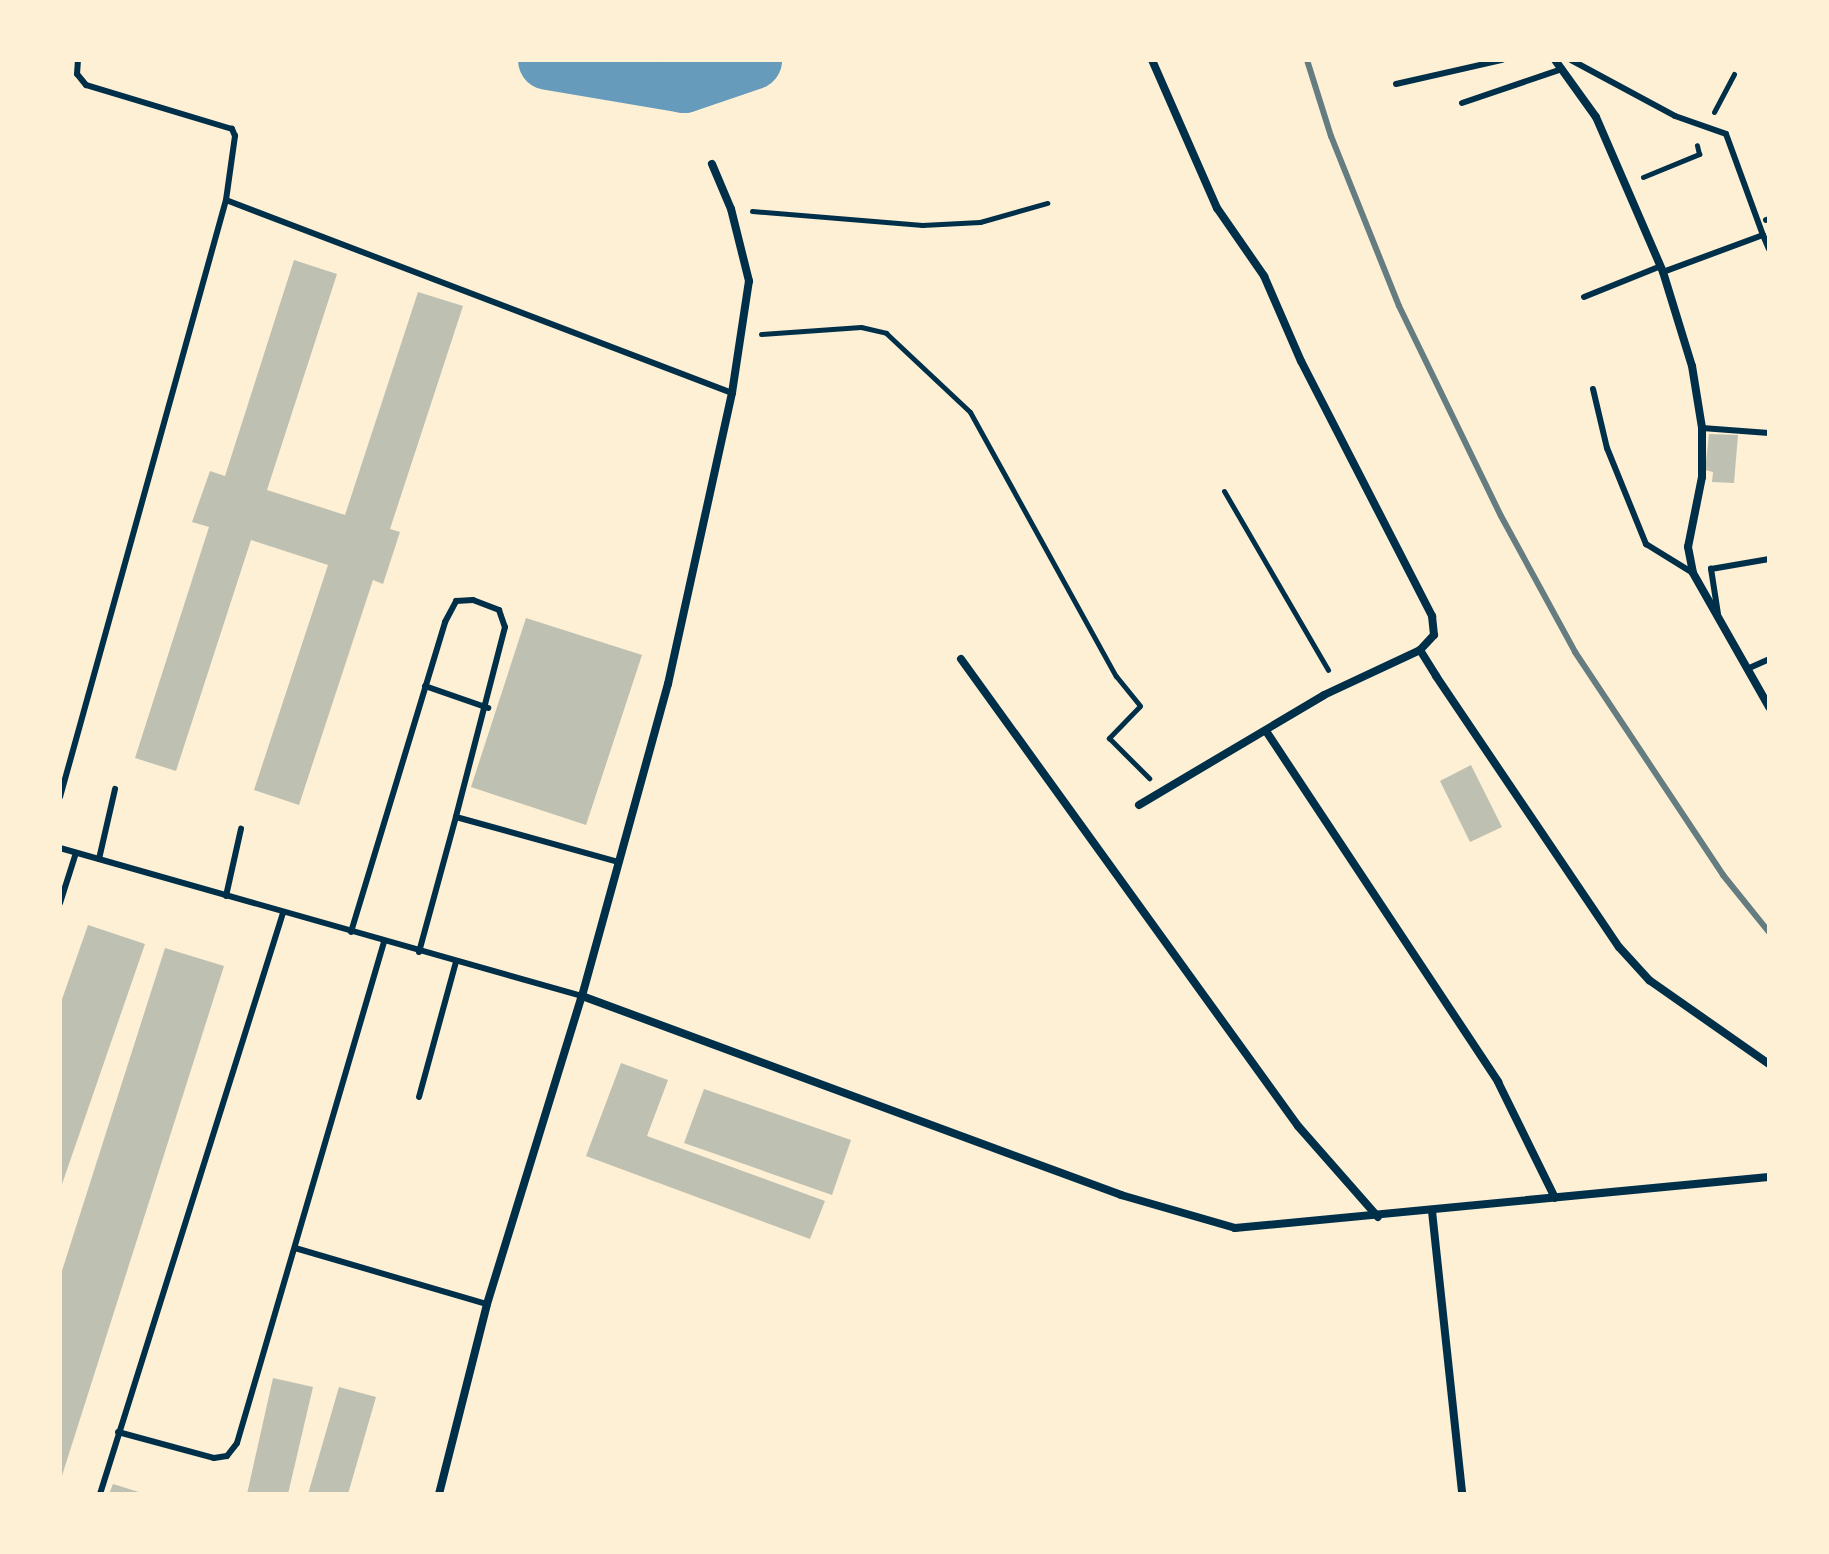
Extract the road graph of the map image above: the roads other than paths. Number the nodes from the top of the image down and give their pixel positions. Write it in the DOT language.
graph roads {
  1 [pos="78,60"];
  2 [pos="1152,60"];
  3 [pos="1502,60"];
  4 [pos="1555,60"];
  5 [pos="1571,60"];
  6 [pos="1562,69"];
  7 [pos="1396,84"];
  8 [pos="1462,103"];
  9 [pos="712,164"];
  10 [pos="226,200"];
  11 [pos="1763,235"];
  12 [pos="1769,249"];
  13 [pos="1662,269"];
  14 [pos="1584,297"];
  15 [pos="1593,389"];
  16 [pos="732,393"];
  17 [pos="1702,428"];
  18 [pos="1769,433"];
  19 [pos="1769,559"];
  20 [pos="1693,573"];
  21 [pos="1719,618"];
  22 [pos="1420,650"];
  23 [pos="961,659"];
  24 [pos="1769,659"];
  25 [pos="1747,669"];
  26 [pos="425,686"];
  27 [pos="1769,707"];
  28 [pos="488,708"];
  29 [pos="1266,731"];
  30 [pos="115,789"];
  31 [pos="60,797"];
  32 [pos="1139,805"];
  33 [pos="456,817"];
  34 [pos="241,829"];
  35 [pos="60,848"];
  36 [pos="76,853"];
  37 [pos="99,859"];
  38 [pos="618,862"];
  39 [pos="226,896"];
  40 [pos="60,903"];
  41 [pos="283,913"];
  42 [pos="351,932"];
  43 [pos="384,942"];
  44 [pos="419,952"];
  45 [pos="456,962"];
  46 [pos="582,996"];
  47 [pos="1769,1064"];
  48 [pos="419,1097"];
  49 [pos="1769,1177"];
  50 [pos="1555,1198"];
  51 [pos="1432,1211"];
  52 [pos="1378,1217"];
  53 [pos="295,1248"];
  54 [pos="487,1304"];
  55 [pos="118,1432"];
  56 [pos="100,1494"];
  57 [pos="439,1494"];
  58 [pos="1462,1494"];
  1 -- 10 [label="lane"];
  2 -- 22 [label="street"];
  3 -- 7 [label="lane"];
  4 -- 6 [label="street"];
  5 -- 11 [label="lane"];
  6 -- 8 [label="lane"];
  6 -- 13 [label="street"];
  9 -- 16 [label="street"];
  10 -- 16 [label="lane"];
  10 -- 31 [label="lane"];
  11 -- 12 [label="lane"];
  11 -- 13 [label="lane"];
  13 -- 14 [label="lane"];
  13 -- 17 [label="street"];
  15 -- 20 [label="lane"];
  16 -- 38 [label="street"];
  17 -- 18 [label="lane"];
  17 -- 20 [label="street"];
  19 -- 21 [label="lane"];
  20 -- 21 [label="street"];
  21 -- 25 [label="street"];
  22 -- 29 [label="street"];
  22 -- 47 [label="street"];
  23 -- 52 [label="street"];
  24 -- 25 [label="lane"];
  25 -- 27 [label="street"];
  26 -- 28 [label="lane"];
  26 -- 28 [label="lane"];
  26 -- 42 [label="lane"];
  28 -- 33 [label="lane"];
  29 -- 32 [label="street"];
  29 -- 50 [label="street"];
  30 -- 37 [label="lane"];
  33 -- 38 [label="lane"];
  33 -- 44 [label="lane"];
  34 -- 39 [label="lane"];
  35 -- 36 [label="lane"];
  36 -- 37 [label="lane"];
  36 -- 40 [label="lane"];
  37 -- 39 [label="lane"];
  38 -- 46 [label="street"];
  39 -- 41 [label="lane"];
  41 -- 42 [label="lane"];
  41 -- 55 [label="lane"];
  42 -- 43 [label="lane"];
  43 -- 44 [label="lane"];
  43 -- 53 [label="lane"];
  44 -- 45 [label="lane"];
  45 -- 46 [label="lane"];
  45 -- 48 [label="lane"];
  46 -- 52 [label="street"];
  46 -- 54 [label="street"];
  49 -- 50 [label="street"];
  50 -- 51 [label="street"];
  51 -- 52 [label="street"];
  51 -- 58 [label="street"];
  53 -- 54 [label="lane"];
  53 -- 55 [label="lane"];
  54 -- 57 [label="street"];
  55 -- 56 [label="lane"];
}
